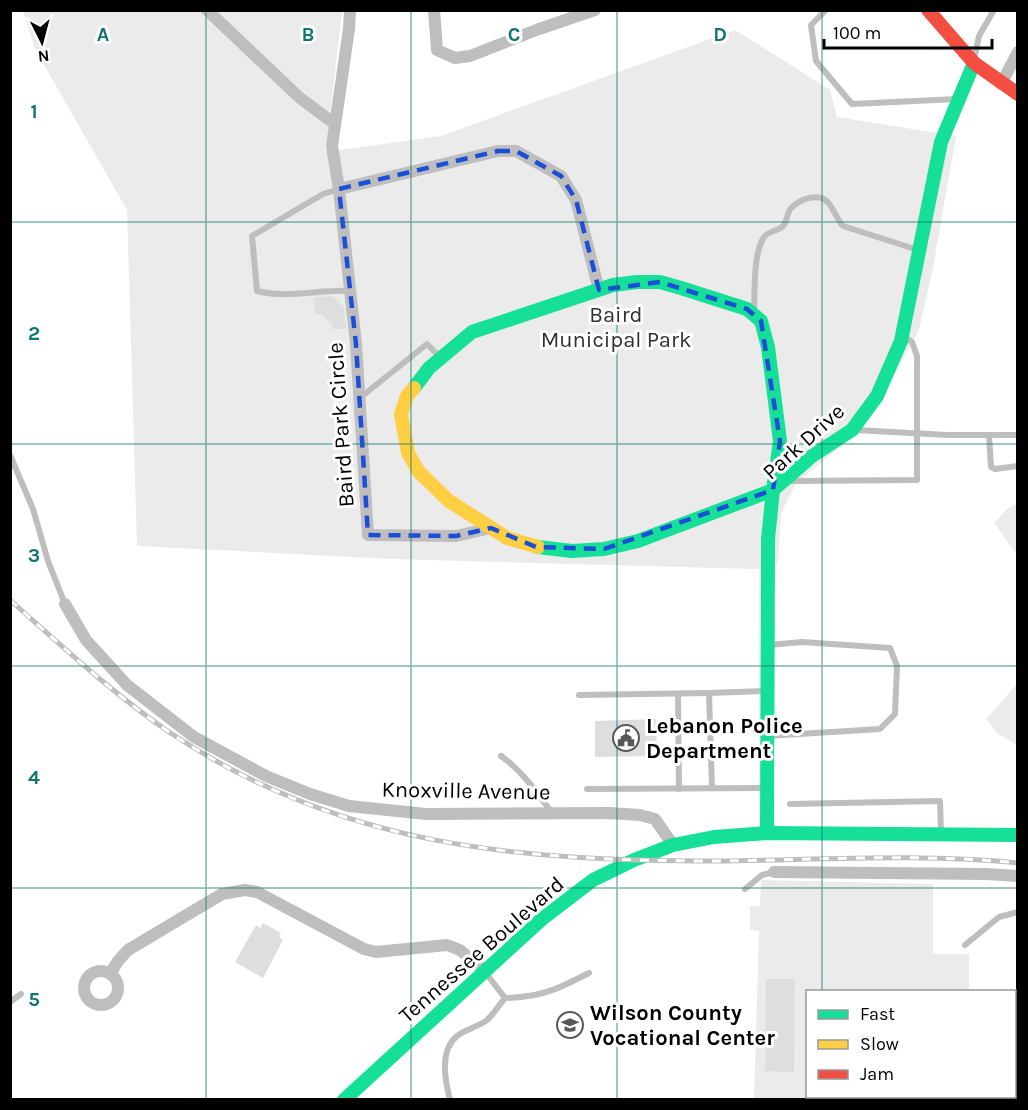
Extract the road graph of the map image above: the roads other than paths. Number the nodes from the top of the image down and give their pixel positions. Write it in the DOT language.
graph roads {
  1 [pos="207,10"];
  2 [pos="350,10"];
  3 [pos="434,10"];
  4 [pos="595,10"];
  5 [pos="826,10"];
  6 [pos="928,10"];
  7 [pos="994,10"];
  8 [pos="1017,52"];
  9 [pos="974,63"];
  10 [pos="1001,84"];
  11 [pos="1017,94"];
  12 [pos="959,99"];
  13 [pos="335,124"];
  14 [pos="339,189"];
  15 [pos="919,250"];
  16 [pos="599,290"];
  17 [pos="350,291"];
  18 [pos="753,314"];
  19 [pos="902,336"];
  20 [pos="440,358"];
  21 [pos="358,399"];
  22 [pos="852,430"];
  23 [pos="917,434"];
  24 [pos="989,435"];
  25 [pos="1017,435"];
  26 [pos="10,455"];
  27 [pos="1017,466"];
  28 [pos="778,486"];
  29 [pos="490,528"];
  30 [pos="65,604"];
  31 [pos="767,645"];
  32 [pos="767,691"];
  33 [pos="709,693"];
  34 [pos="678,694"];
  35 [pos="579,695"];
  36 [pos="767,736"];
  37 [pos="501,756"];
  38 [pos="712,788"];
  39 [pos="767,788"];
  40 [pos="587,789"];
  41 [pos="679,789"];
  42 [pos="790,804"];
  43 [pos="552,813"];
  44 [pos="767,833"];
  45 [pos="942,835"];
  46 [pos="1017,835"];
  47 [pos="673,845"];
  48 [pos="774,872"];
  49 [pos="1017,876"];
  50 [pos="745,889"];
  51 [pos="1017,912"];
  52 [pos="965,945"];
  53 [pos="485,971"];
  54 [pos="590,973"];
  55 [pos="110,974"];
  56 [pos="21,994"];
  57 [pos="505,998"];
  58 [pos="10,1002"];
  59 [pos="344,1100"];
  60 [pos="450,1100"];
  1 -- 13 [label="street"];
  2 -- 13 [label="street, Baird Park Circle"];
  3 -- 4 [label="street"];
  5 -- 12 [label="lane"];
  6 -- 9 [label="street"];
  7 -- 9 [label="lane"];
  8 -- 10 [label="street"];
  9 -- 10 [label="street"];
  9 -- 12 [label="street, Park Drive"];
  10 -- 11 [label="street"];
  12 -- 15 [label="street, Park Drive"];
  13 -- 14 [label="street, Baird Park Circle"];
  14 -- 16 [label="street"];
  14 -- 17 [label="street, Baird Park Circle"];
  14 -- 17 [label="lane"];
  15 -- 18 [label="lane"];
  15 -- 19 [label="street, Park Drive"];
  16 -- 18 [label="street"];
  16 -- 20 [label="street"];
  17 -- 21 [label="street, Baird Park Circle"];
  18 -- 28 [label="street"];
  19 -- 22 [label="street, Park Drive"];
  19 -- 23 [label="lane"];
  20 -- 21 [label="lane"];
  20 -- 29 [label="street"];
  21 -- 29 [label="street, Baird Park Circle"];
  22 -- 23 [label="lane"];
  22 -- 28 [label="street, Park Drive"];
  23 -- 24 [label="lane"];
  23 -- 28 [label="lane"];
  24 -- 25 [label="lane"];
  24 -- 27 [label="lane"];
  26 -- 30 [label="lane"];
  28 -- 29 [label="street"];
  28 -- 31 [label="street, Park Drive"];
  30 -- 43 [label="street, Knoxville Avenue"];
  31 -- 32 [label="street, Park Drive"];
  31 -- 36 [label="lane"];
  32 -- 33 [label="lane"];
  32 -- 36 [label="street, Park Drive"];
  33 -- 34 [label="lane"];
  33 -- 38 [label="lane"];
  34 -- 35 [label="lane"];
  34 -- 41 [label="lane"];
  36 -- 39 [label="street, Park Drive"];
  37 -- 43 [label="lane"];
  38 -- 39 [label="lane"];
  38 -- 41 [label="lane"];
  39 -- 44 [label="street, Park Drive"];
  40 -- 41 [label="lane"];
  42 -- 45 [label="lane"];
  43 -- 47 [label="street, Knoxville Avenue"];
  44 -- 45 [label="street, Tennessee Boulevard"];
  44 -- 47 [label="street, Tennessee Boulevard"];
  45 -- 46 [label="street, Tennessee Boulevard"];
  47 -- 53 [label="street, Tennessee Boulevard"];
  48 -- 49 [label="street"];
  48 -- 50 [label="lane"];
  51 -- 52 [label="lane"];
  53 -- 55 [label="street"];
  53 -- 57 [label="lane"];
  53 -- 59 [label="street, Tennessee Boulevard"];
  54 -- 57 [label="lane"];
  56 -- 58 [label="lane"];
  57 -- 60 [label="lane"];
}
